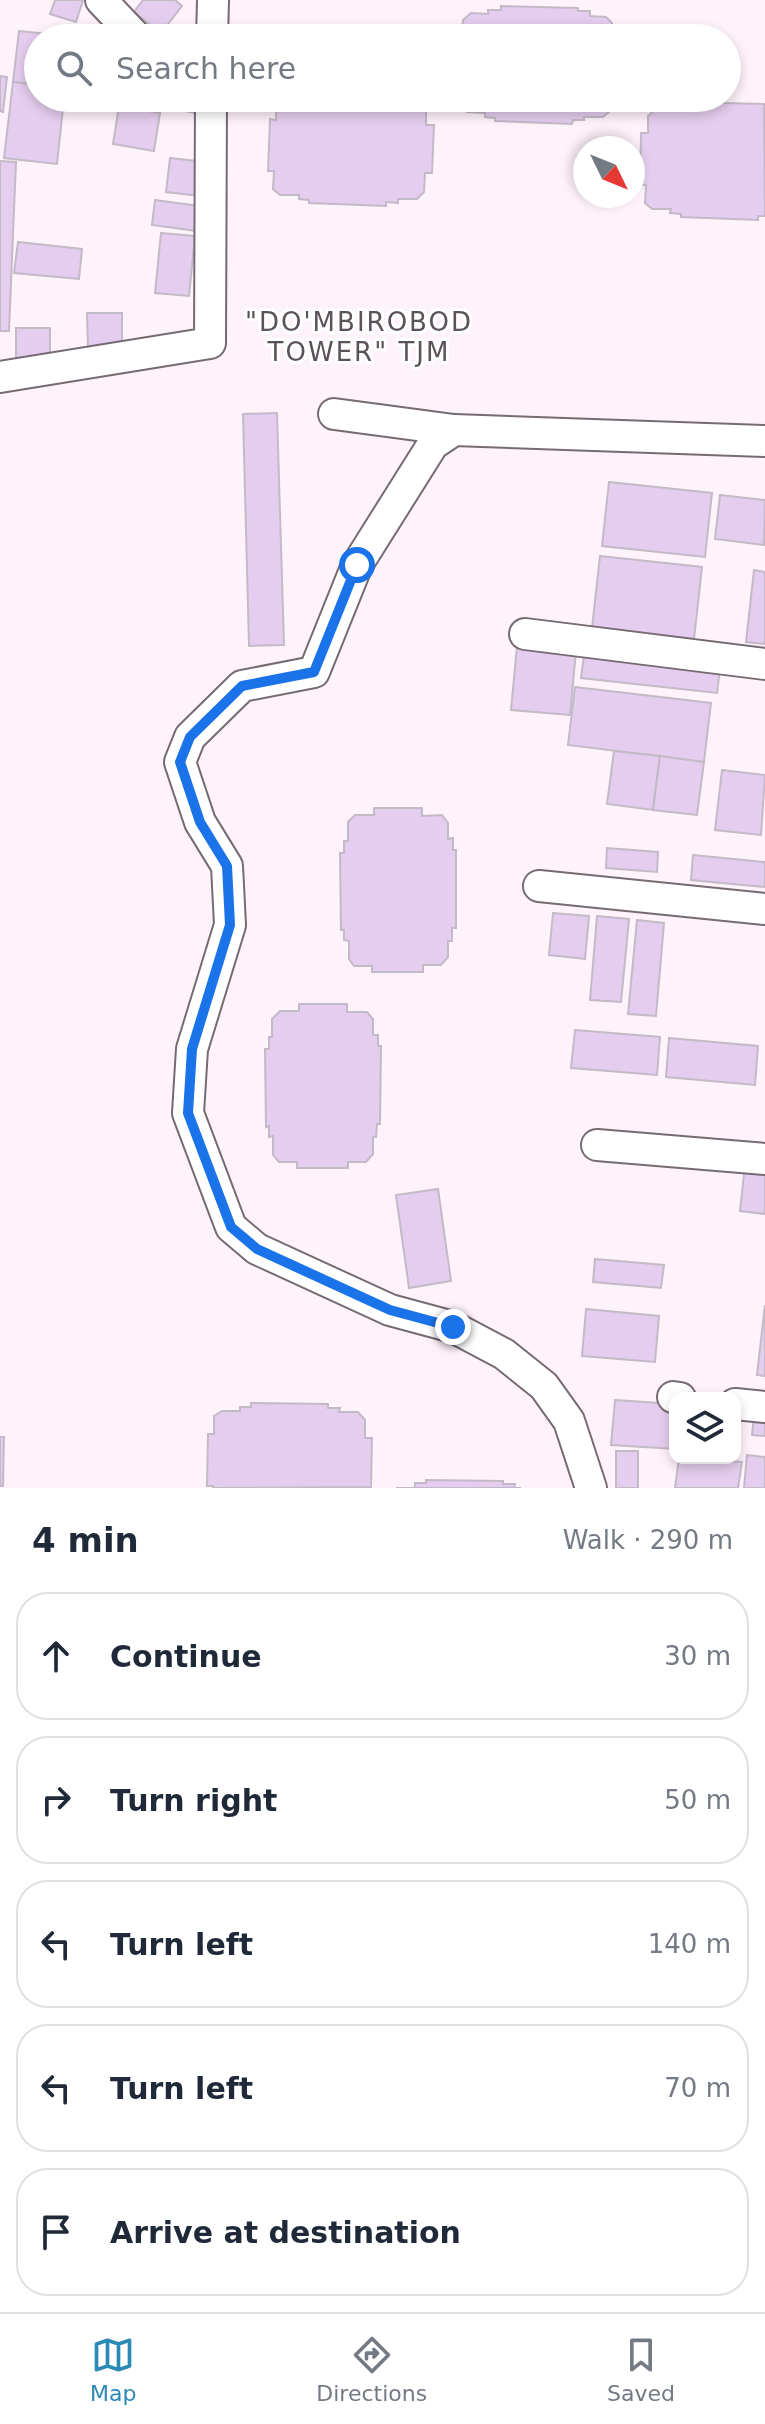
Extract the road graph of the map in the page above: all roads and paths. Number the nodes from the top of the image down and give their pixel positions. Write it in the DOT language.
graph roads {
  1 [pos="101,0"];
  2 [pos="213,0"];
  3 [pos="124,24"];
  4 [pos="212,24"];
  5 [pos="211,112"];
  6 [pos="0,377"];
  7 [pos="334,414"];
  8 [pos="454,430"];
  9 [pos="765,441"];
  10 [pos="525,634"];
  11 [pos="765,664"];
  12 [pos="539,886"];
  13 [pos="765,909"];
  14 [pos="597,1145"];
  15 [pos="765,1159"];
  16 [pos="741,1405"];
  17 [pos="765,1407"];
  18 [pos="591,1488"];
  1 -- 3 [label="lane"];
  2 -- 4 [label="lane"];
  5 -- 6 [label="lane"];
  7 -- 8 [label="lane"];
  8 -- 9 [label="lane"];
  8 -- 18 [label="lane"];
  10 -- 11 [label="lane"];
  12 -- 13 [label="lane"];
  14 -- 15 [label="lane"];
  16 -- 17 [label="lane"];
}
